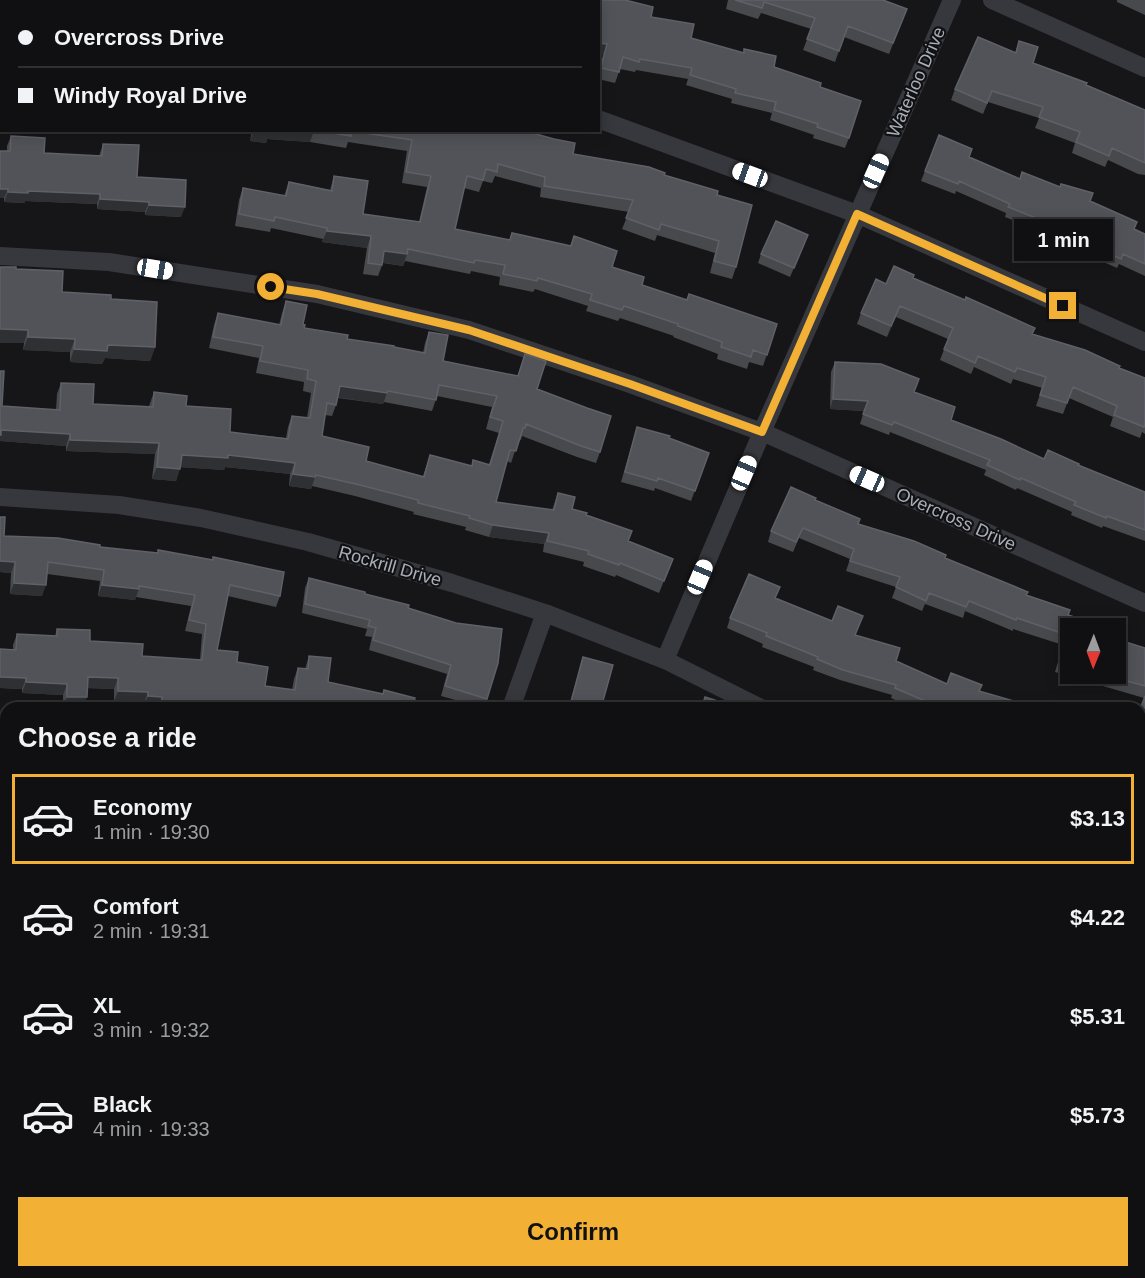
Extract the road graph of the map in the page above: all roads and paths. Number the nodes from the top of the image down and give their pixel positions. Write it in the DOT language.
graph roads {
  1 [pos="952,0"];
  2 [pos="992,0"];
  3 [pos="1145,68"];
  4 [pos="600,120"];
  5 [pos="857,214"];
  6 [pos="0,256"];
  7 [pos="1145,342"];
  8 [pos="762,432"];
  9 [pos="0,496"];
  10 [pos="1145,603"];
  11 [pos="545,612"];
  12 [pos="665,660"];
  13 [pos="513,702"];
  14 [pos="749,702"];
  1 -- 5 [label="street, Waterloo Drive"];
  2 -- 3 [label="street"];
  4 -- 5 [label="street"];
  5 -- 7 [label="street"];
  5 -- 8 [label="street, Waterloo Drive"];
  6 -- 8 [label="street, Overcross Drive"];
  8 -- 10 [label="street, Overcross Drive"];
  8 -- 12 [label="street, Waterloo Drive"];
  9 -- 11 [label="street, Rockrill Drive"];
  11 -- 12 [label="street, Rockrill Drive"];
  11 -- 13 [label="street"];
  12 -- 14 [label="street, Rockrill Drive"];
}
